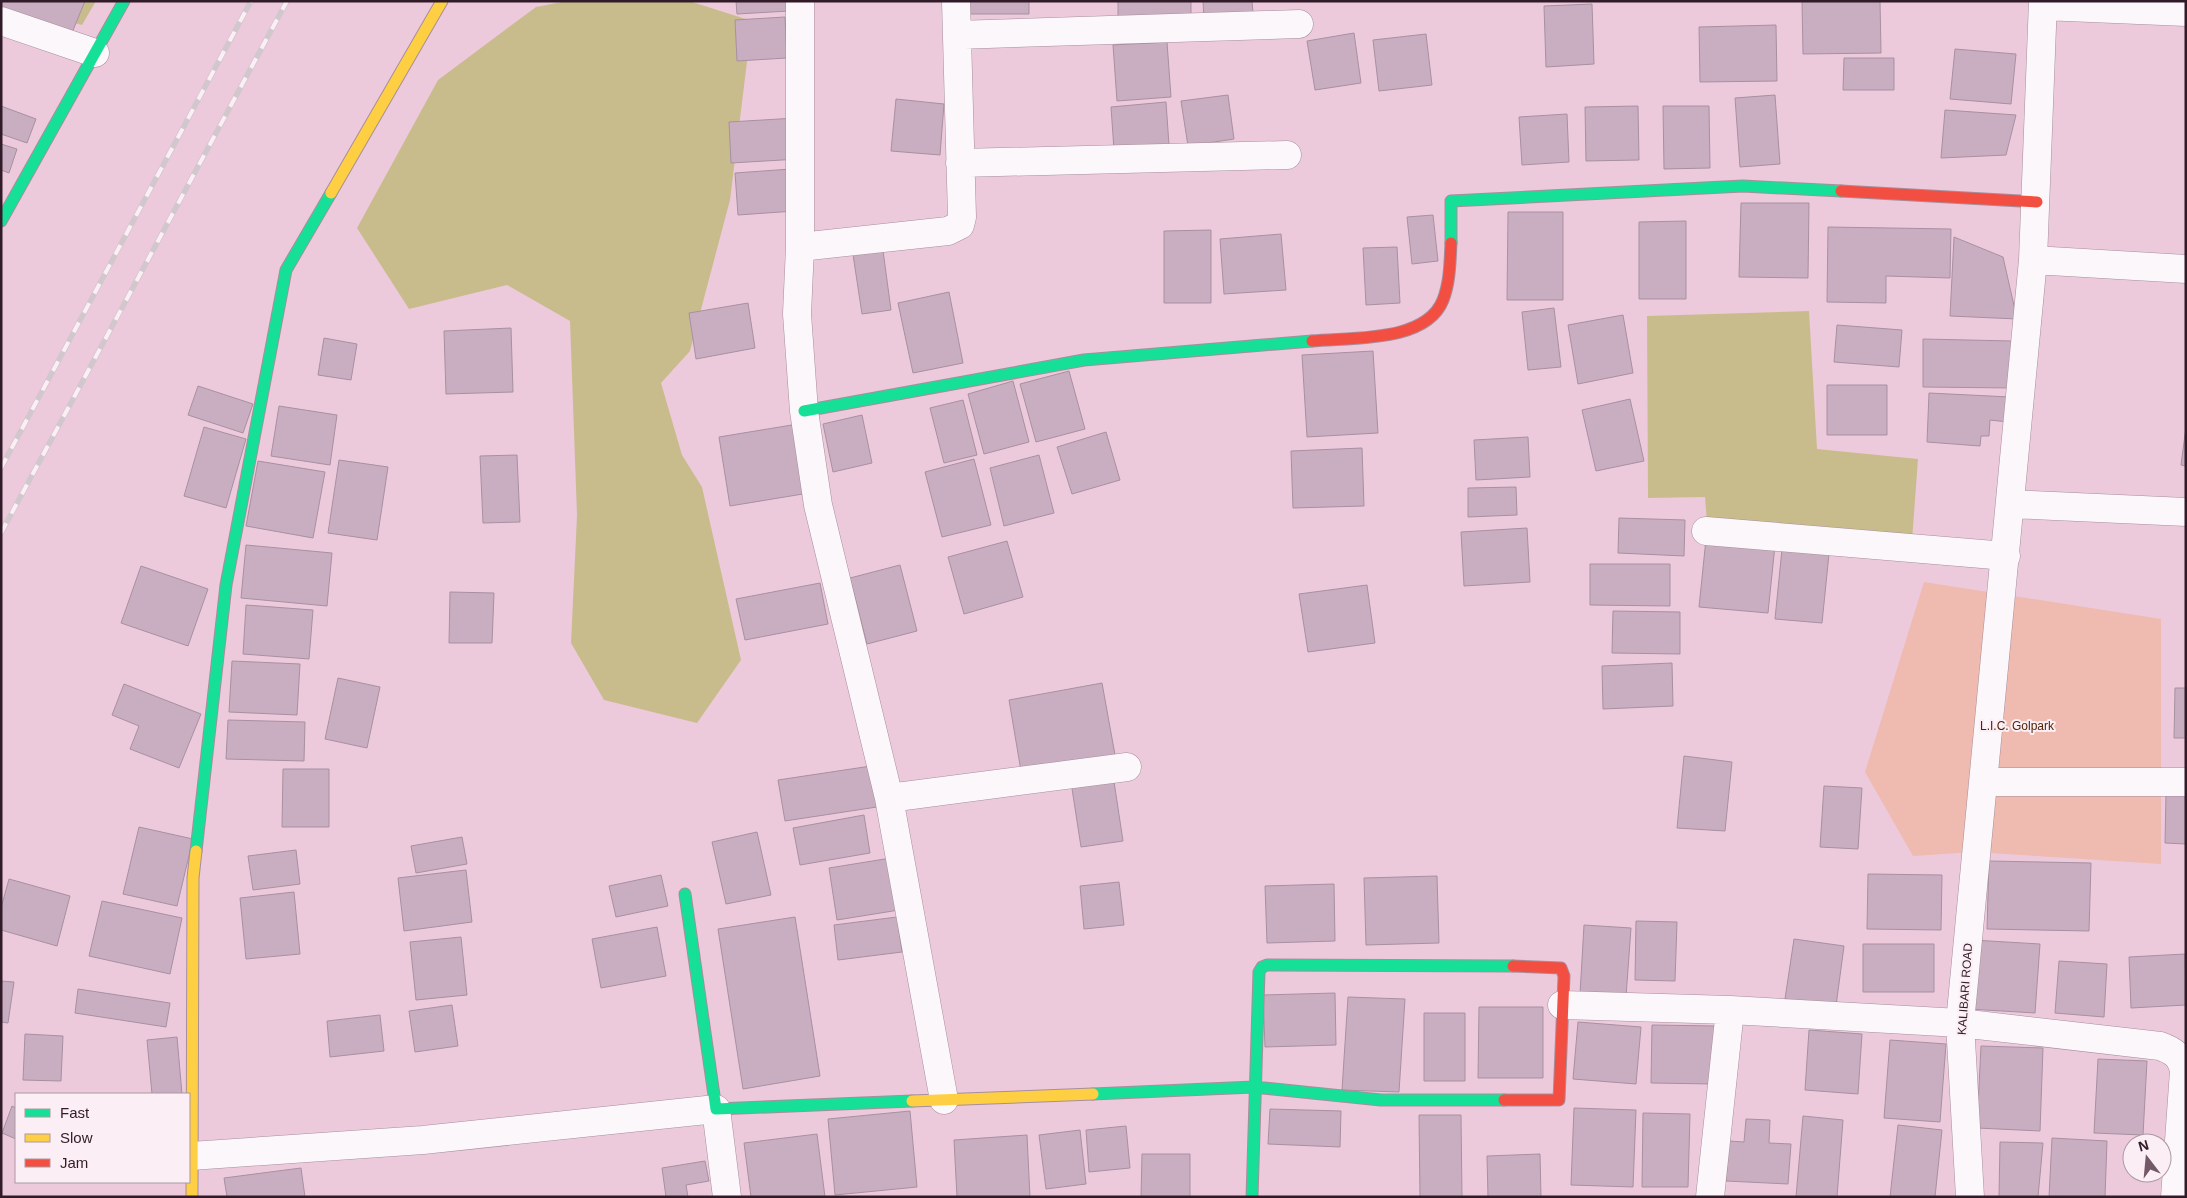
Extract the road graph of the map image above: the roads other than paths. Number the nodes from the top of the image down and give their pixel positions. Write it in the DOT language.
graph roads {
  1 [pos="124,1"];
  2 [pos="442,1"];
  3 [pos="800,1"];
  4 [pos="956,1"];
  5 [pos="2043,4"];
  6 [pos="2186,12"];
  7 [pos="1,21"];
  8 [pos="1299,24"];
  9 [pos="957,36"];
  10 [pos="95,53"];
  11 [pos="1287,155"];
  12 [pos="960,163"];
  13 [pos="2037,202"];
  14 [pos="1,221"];
  15 [pos="800,247"];
  16 [pos="2033,260"];
  17 [pos="2186,269"];
  18 [pos="804,410"];
  19 [pos="2010,504"];
  20 [pos="2186,512"];
  21 [pos="1706,531"];
  22 [pos="2006,556"];
  23 [pos="1127,767"];
  24 [pos="1985,782"];
  25 [pos="2186,782"];
  26 [pos="889,798"];
  27 [pos="685,894"];
  28 [pos="1562,1005"];
  29 [pos="1730,1010"];
  30 [pos="1960,1023"];
  31 [pos="1254,1087"];
  32 [pos="944,1100"];
  33 [pos="716,1109"];
  34 [pos="2182,1131"];
  35 [pos="191,1156"];
  36 [pos="192,1197"];
  37 [pos="727,1197"];
  38 [pos="1252,1197"];
  39 [pos="1710,1197"];
  40 [pos="1970,1197"];
  41 [pos="2175,1197"];
  1 -- 10 [label="street"];
  2 -- 35 [label="street"];
  3 -- 15 [label="street"];
  4 -- 9 [label="street"];
  5 -- 6 [label="street"];
  5 -- 13 [label="street, KALIBARI ROAD"];
  7 -- 10 [label="street"];
  8 -- 9 [label="street"];
  9 -- 12 [label="street"];
  10 -- 14 [label="street"];
  11 -- 12 [label="street"];
  12 -- 15 [label="street"];
  13 -- 16 [label="street, KALIBARI ROAD"];
  13 -- 18 [label="street"];
  15 -- 18 [label="street"];
  16 -- 17 [label="street"];
  16 -- 19 [label="street, KALIBARI ROAD"];
  18 -- 26 [label="street"];
  19 -- 20 [label="street"];
  19 -- 22 [label="street, KALIBARI ROAD"];
  21 -- 22 [label="street"];
  22 -- 24 [label="street, KALIBARI ROAD"];
  23 -- 26 [label="street"];
  24 -- 25 [label="street"];
  24 -- 30 [label="street, KALIBARI ROAD"];
  26 -- 32 [label="street"];
  27 -- 33 [label="street"];
  28 -- 29 [label="street"];
  28 -- 31 [label="street"];
  28 -- 31 [label="street"];
  29 -- 30 [label="street"];
  29 -- 39 [label="street"];
  30 -- 34 [label="street"];
  30 -- 40 [label="street, KALIBARI ROAD"];
  31 -- 32 [label="street"];
  31 -- 38 [label="street"];
  32 -- 33 [label="street"];
  33 -- 35 [label="street"];
  33 -- 37 [label="street"];
  34 -- 41 [label="street"];
  35 -- 36 [label="street"];
}
